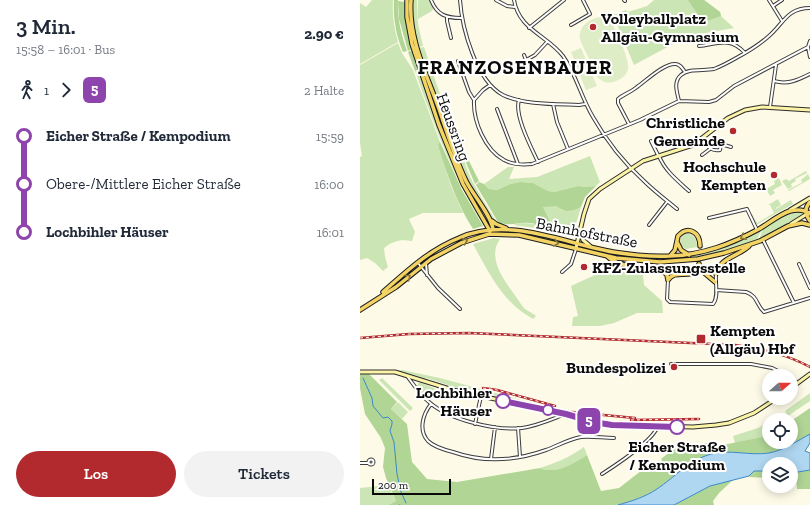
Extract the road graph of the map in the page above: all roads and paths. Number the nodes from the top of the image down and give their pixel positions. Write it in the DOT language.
graph roads {
  1 [pos="407,0"];
  2 [pos="411,0"];
  3 [pos="431,0"];
  4 [pos="460,0"];
  5 [pos="496,0"];
  6 [pos="514,0"];
  7 [pos="564,0"];
  8 [pos="583,0"];
  9 [pos="769,0"];
  10 [pos="782,0"];
  11 [pos="773,6"];
  12 [pos="515,7"];
  13 [pos="810,8"];
  14 [pos="447,17"];
  15 [pos="461,18"];
  16 [pos="782,21"];
  17 [pos="571,25"];
  18 [pos="529,28"];
  19 [pos="451,38"];
  20 [pos="547,42"];
  21 [pos="810,42"];
  22 [pos="699,46"];
  23 [pos="808,47"];
  24 [pos="745,53"];
  25 [pos="524,55"];
  26 [pos="810,57"];
  27 [pos="528,59"];
  28 [pos="458,61"];
  29 [pos="777,64"];
  30 [pos="539,71"];
  31 [pos="686,72"];
  32 [pos="810,74"];
  33 [pos="774,81"];
  34 [pos="490,84"];
  35 [pos="474,100"];
  36 [pos="518,100"];
  37 [pos="679,101"];
  38 [pos="553,104"];
  39 [pos="585,104"];
  40 [pos="770,107"];
  41 [pos="497,109"];
  42 [pos="810,110"];
  43 [pos="629,124"];
  44 [pos="604,135"];
  45 [pos="702,138"];
  46 [pos="651,141"];
  47 [pos="731,147"];
  48 [pos="568,149"];
  49 [pos="710,149"];
  50 [pos="658,155"];
  51 [pos="702,155"];
  52 [pos="538,162"];
  53 [pos="518,164"];
  54 [pos="631,168"];
  55 [pos="689,191"];
  56 [pos="810,198"];
  57 [pos="667,202"];
  58 [pos="810,202"];
  59 [pos="676,209"];
  60 [pos="789,211"];
  61 [pos="808,213"];
  62 [pos="709,218"];
  63 [pos="490,219"];
  64 [pos="810,221"];
  65 [pos="649,225"];
  66 [pos="810,225"];
  67 [pos="788,226"];
  68 [pos="508,230"];
  69 [pos="580,230"];
  70 [pos="757,230"];
  71 [pos="491,231"];
  72 [pos="677,239"];
  73 [pos="763,240"];
  74 [pos="578,243"];
  75 [pos="750,245"];
  76 [pos="590,246"];
  77 [pos="700,246"];
  78 [pos="576,248"];
  79 [pos="606,255"];
  80 [pos="690,255"];
  81 [pos="670,256"];
  82 [pos="417,262"];
  83 [pos="426,262"];
  84 [pos="799,264"];
  85 [pos="420,267"];
  86 [pos="562,272"];
  87 [pos="716,274"];
  88 [pos="427,276"];
  89 [pos="668,280"];
  90 [pos="715,282"];
  91 [pos="810,288"];
  92 [pos="716,290"];
  93 [pos="810,298"];
  94 [pos="375,299"];
  95 [pos="794,303"];
  96 [pos="460,309"];
  97 [pos="360,310"];
  98 [pos="671,364"];
  99 [pos="774,369"];
  100 [pos="360,372"];
  101 [pos="810,374"];
  102 [pos="407,375"];
  103 [pos="417,378"];
  104 [pos="798,382"];
  105 [pos="414,385"];
  106 [pos="481,396"];
  107 [pos="430,404"];
  108 [pos="766,405"];
  109 [pos="559,413"];
  110 [pos="566,414"];
  111 [pos="554,419"];
  112 [pos="475,424"];
  113 [pos="658,426"];
  114 [pos="495,427"];
  115 [pos="518,428"];
  116 [pos="614,438"];
  117 [pos="520,457"];
  118 [pos="491,460"];
  119 [pos="360,463"];
  120 [pos="368,463"];
  121 [pos="602,474"];
  1 -- 71 [label="main road, Heussring"];
  2 -- 63 [label="main road, Heussring"];
  3 -- 14 [label="street"];
  4 -- 15 [label="street"];
  5 -- 12 [label="street"];
  6 -- 12 [label="street"];
  7 -- 18 [label="street"];
  8 -- 17 [label="street"];
  9 -- 11 [label="street"];
  10 -- 11 [label="street"];
  11 -- 16 [label="street"];
  12 -- 18 [label="street"];
  13 -- 16 [label="street"];
  14 -- 15 [label="street"];
  14 -- 19 [label="street"];
  15 -- 34 [label="street"];
  16 -- 24 [label="street"];
  18 -- 20 [label="street"];
  20 -- 27 [label="street"];
  20 -- 39 [label="street"];
  21 -- 23 [label="street"];
  22 -- 24 [label="street"];
  23 -- 26 [label="street"];
  23 -- 29 [label="street"];
  24 -- 31 [label="street"];
  25 -- 27 [label="street"];
  27 -- 30 [label="street"];
  28 -- 35 [label="street"];
  29 -- 33 [label="street"];
  29 -- 37 [label="street"];
  31 -- 37 [label="street"];
  31 -- 43 [label="street"];
  32 -- 33 [label="street"];
  33 -- 40 [label="street"];
  34 -- 35 [label="street"];
  34 -- 36 [label="street"];
  35 -- 53 [label="street"];
  36 -- 38 [label="street"];
  36 -- 52 [label="street"];
  37 -- 43 [label="street"];
  38 -- 39 [label="street"];
  38 -- 48 [label="street"];
  39 -- 44 [label="street"];
  40 -- 42 [label="street"];
  40 -- 45 [label="street"];
  41 -- 53 [label="street"];
  43 -- 44 [label="street"];
  44 -- 48 [label="street"];
  44 -- 54 [label="street"];
  45 -- 49 [label="street"];
  45 -- 50 [label="street"];
  46 -- 50 [label="street"];
  47 -- 49 [label="street"];
  48 -- 52 [label="street"];
  49 -- 51 [label="street"];
  50 -- 54 [label="street"];
  50 -- 55 [label="street"];
  52 -- 53 [label="street"];
  54 -- 57 [label="street"];
  54 -- 69 [label="street"];
  56 -- 60 [label="street, Bahnhofstraße"];
  57 -- 59 [label="street"];
  57 -- 65 [label="street"];
  58 -- 61 [label="main road"];
  60 -- 61 [label="main road"];
  60 -- 70 [label="main road, Bahnhofstraße"];
  61 -- 64 [label="main road"];
  61 -- 67 [label="street, Bahnhofstraße"];
  62 -- 70 [label="street"];
  63 -- 68 [label="main road"];
  63 -- 71 [label="main road, Heussring"];
  66 -- 67 [label="main road"];
  67 -- 73 [label="main road, Bahnhofstraße"];
  68 -- 71 [label="main road, Bahnhofstraße"];
  68 -- 74 [label="main road, Bahnhofstraße"];
  69 -- 74 [label="street"];
  69 -- 76 [label="street"];
  70 -- 80 [label="main road, Bahnhofstraße, one-way"];
  71 -- 78 [label="main road, Bahnhofstraße, one-way"];
  71 -- 82 [label="main road"];
  83 -- 71 [label="main road, one-way"];
  72 -- 77 [label="main road"];
  72 -- 80 [label="main road"];
  72 -- 81 [label="main road"];
  73 -- 75 [label="main road, Bahnhofstraße"];
  73 -- 95 [label="street"];
  74 -- 76 [label="main road, Bahnhofstraße"];
  74 -- 78 [label="street"];
  75 -- 79 [label="main road, Bahnhofstraße"];
  75 -- 87 [label="main road"];
  76 -- 81 [label="main road, Bahnhofstraße"];
  78 -- 79 [label="main road, Bahnhofstraße"];
  78 -- 86 [label="street, Bahnhofstraße"];
  79 -- 89 [label="main road"];
  80 -- 81 [label="main road, Bahnhofstraße"];
  82 -- 85 [label="street"];
  82 -- 94 [label="main road"];
  83 -- 85 [label="main road"];
  83 -- 88 [label="street"];
  84 -- 91 [label="street"];
  85 -- 88 [label="street"];
  94 -- 85 [label="main road, one-way"];
  87 -- 90 [label="street"];
  88 -- 96 [label="street"];
  89 -- 90 [label="main road"];
  89 -- 92 [label="street"];
  90 -- 92 [label="street"];
  92 -- 95 [label="street"];
  93 -- 95 [label="street"];
  94 -- 97 [label="main road"];
  98 -- 99 [label="street"];
  100 -- 102 [label="street"];
  101 -- 104 [label="street"];
  102 -- 103 [label="street"];
  102 -- 105 [label="street"];
  103 -- 105 [label="street"];
  103 -- 106 [label="street"];
  105 -- 107 [label="street"];
  106 -- 109 [label="street"];
  106 -- 112 [label="street"];
  107 -- 112 [label="street"];
  107 -- 118 [label="street"];
  108 -- 113 [label="street"];
  109 -- 110 [label="street"];
  109 -- 111 [label="street"];
  110 -- 111 [label="street"];
  110 -- 113 [label="street"];
  111 -- 115 [label="street"];
  112 -- 114 [label="street"];
  113 -- 121 [label="street"];
  114 -- 115 [label="street"];
  114 -- 118 [label="street"];
  115 -- 117 [label="street"];
  116 -- 117 [label="street"];
  117 -- 118 [label="street"];
  119 -- 120 [label="street"];
}
